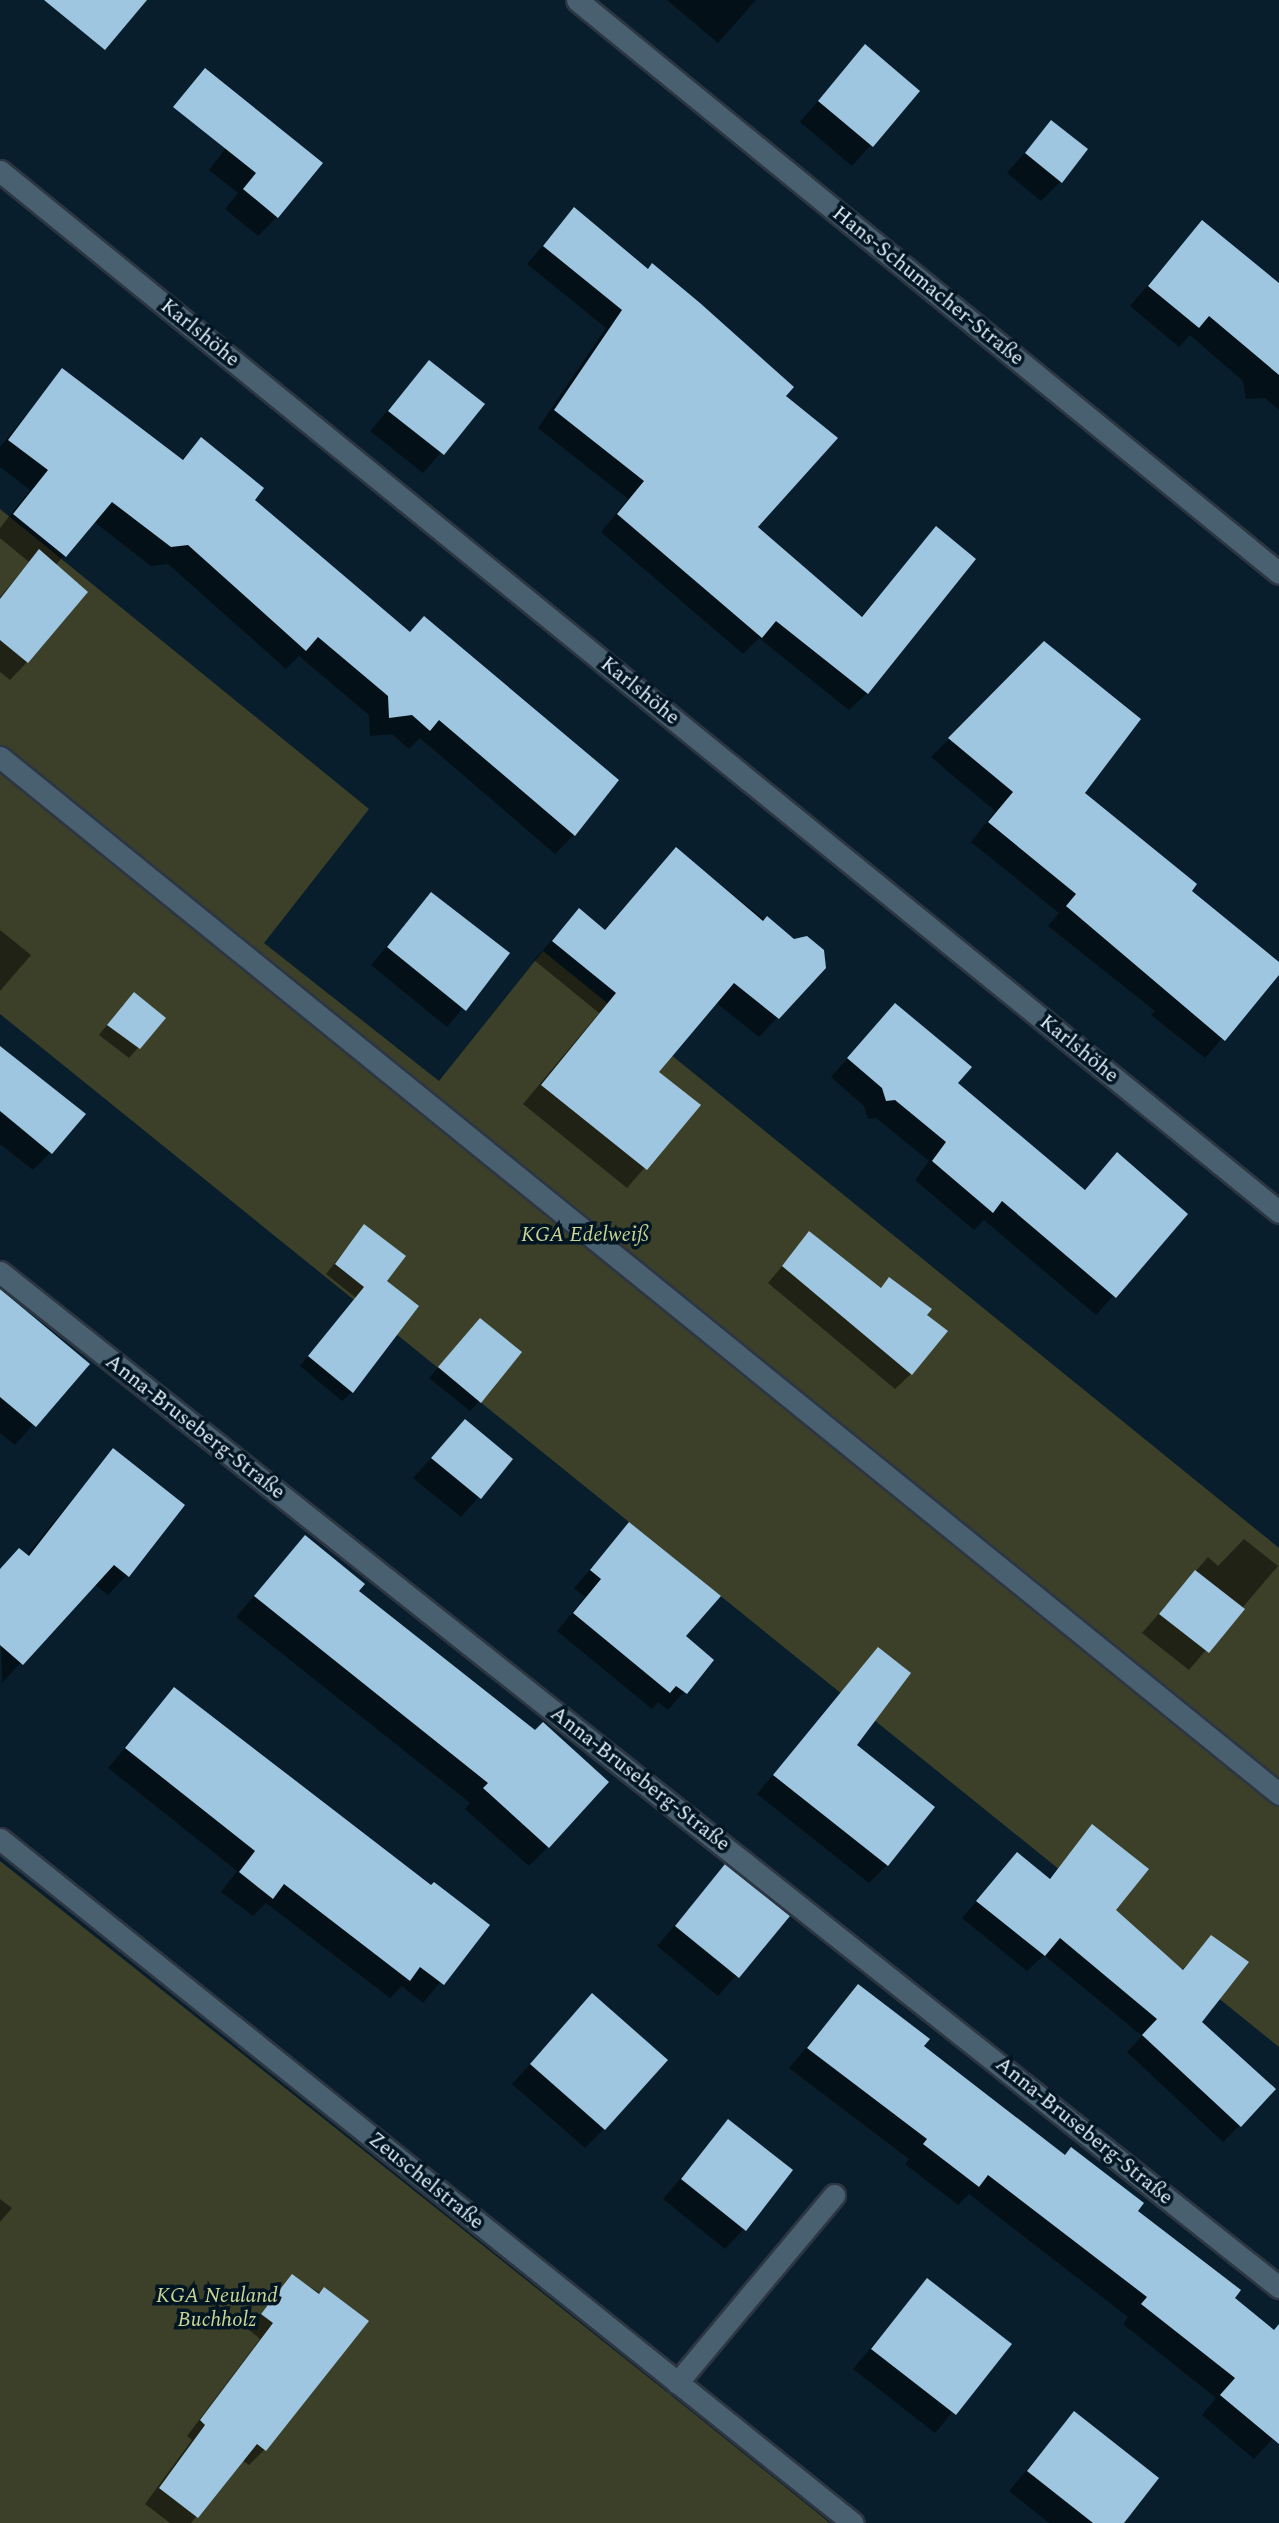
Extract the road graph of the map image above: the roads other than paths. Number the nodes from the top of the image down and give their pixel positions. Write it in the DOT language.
graph roads {
  1 [pos="577,0"];
  2 [pos="0,171"];
  3 [pos="1279,573"];
  4 [pos="0,757"];
  5 [pos="1279,1212"];
  6 [pos="0,1272"];
  7 [pos="1279,1794"];
  8 [pos="0,1839"];
  9 [pos="834,2195"];
  10 [pos="1279,2287"];
  11 [pos="677,2383"];
  12 [pos="853,2523"];
  1 -- 3 [label="street, Hans-Schumacher-Straße"];
  2 -- 5 [label="street, Karlshöhe"];
  4 -- 7 [label="street"];
  6 -- 10 [label="street, Anna-Bruseberg-Straße"];
  8 -- 11 [label="street, Zeuschelstraße"];
  9 -- 11 [label="street"];
  11 -- 12 [label="street, Zeuschelstraße"];
}
